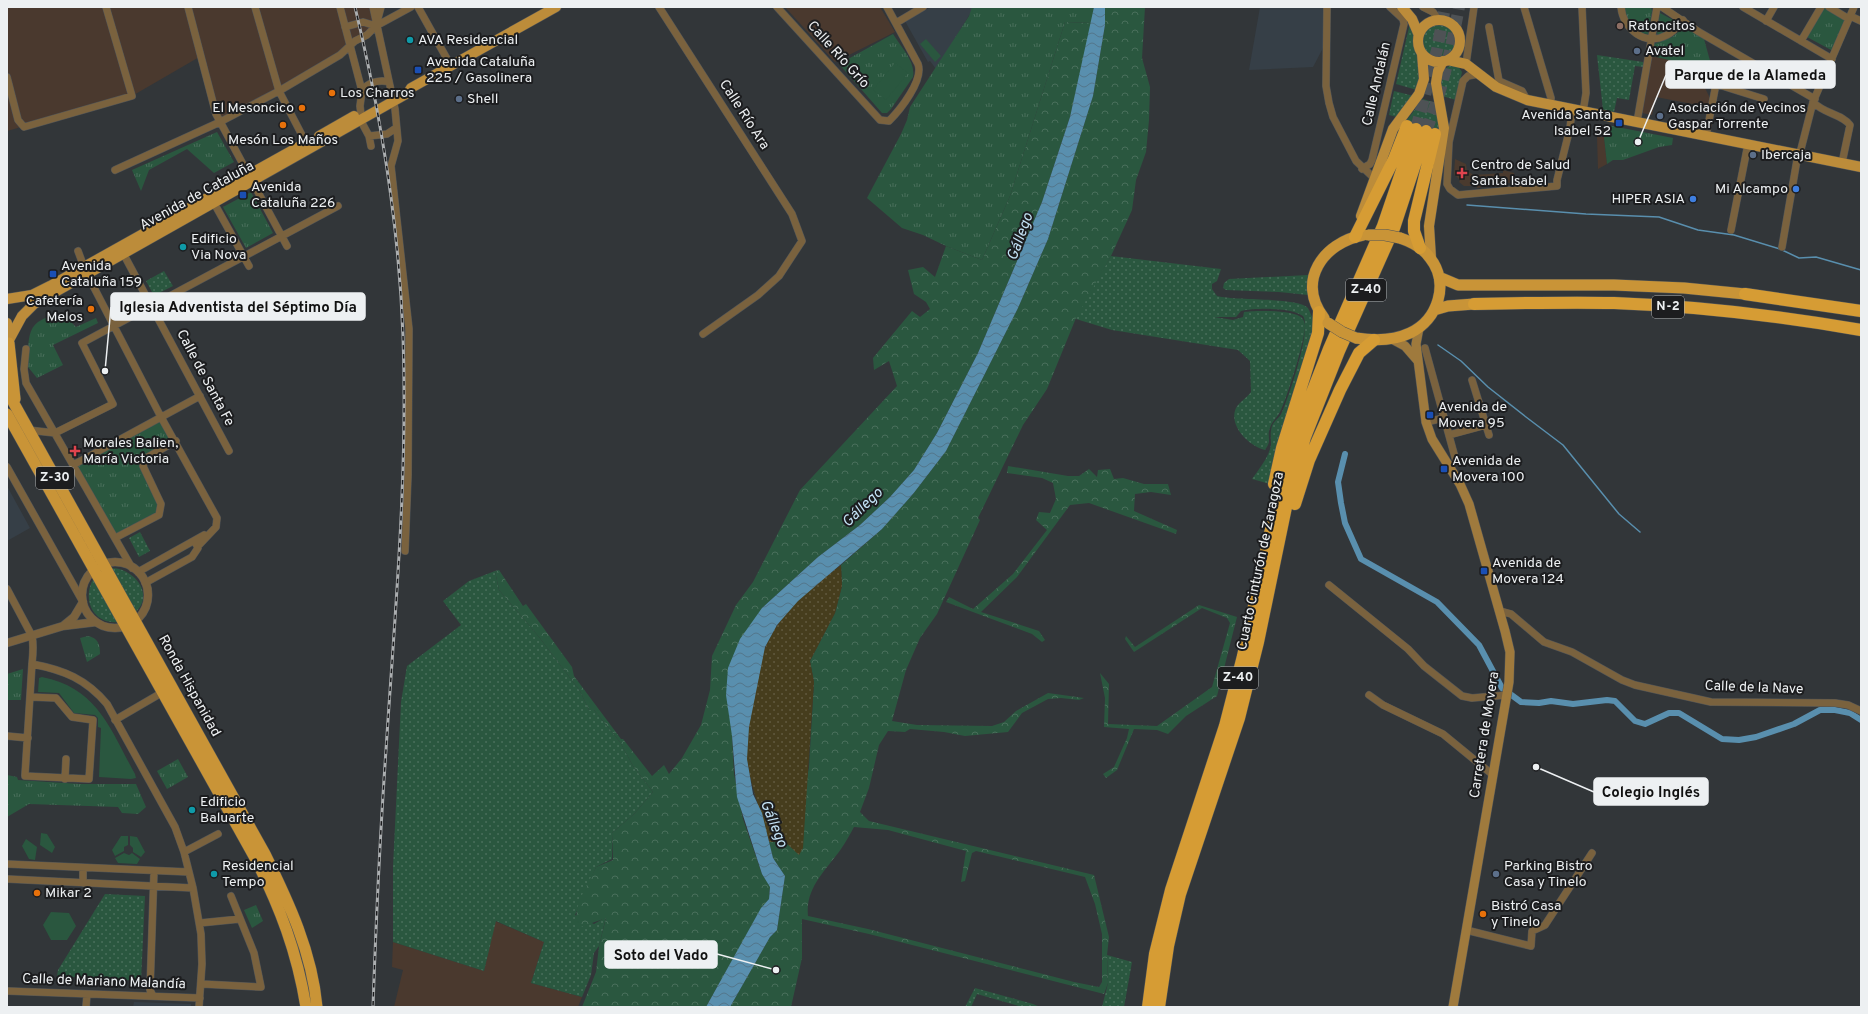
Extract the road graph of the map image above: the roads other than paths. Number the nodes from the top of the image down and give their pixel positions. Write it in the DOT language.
graph roads {
  1 [pos="106,7"];
  2 [pos="188,7"];
  3 [pos="255,7"];
  4 [pos="340,7"];
  5 [pos="373,7"];
  6 [pos="381,7"];
  7 [pos="411,7"];
  8 [pos="418,7"];
  9 [pos="556,7"];
  10 [pos="659,7"];
  11 [pos="777,7"];
  12 [pos="887,7"];
  13 [pos="923,7"];
  14 [pos="1327,7"];
  15 [pos="1390,7"];
  16 [pos="1423,7"];
  17 [pos="1474,7"];
  18 [pos="1524,7"];
  19 [pos="1582,7"];
  20 [pos="1621,7"];
  21 [pos="1656,7"];
  22 [pos="1662,7"];
  23 [pos="1743,7"];
  24 [pos="1774,7"];
  25 [pos="1821,7"];
  26 [pos="1829,7"];
  27 [pos="1854,7"];
  28 [pos="1405,9"];
  29 [pos="542,10"];
  30 [pos="1849,17"];
  31 [pos="1682,20"];
  32 [pos="1433,21"];
  33 [pos="1766,21"];
  34 [pos="1861,21"];
  35 [pos="896,23"];
  36 [pos="376,26"];
  37 [pos="345,27"];
  38 [pos="1489,27"];
  39 [pos="1418,33"];
  40 [pos="1651,38"];
  41 [pos="1801,41"];
  42 [pos="350,45"];
  43 [pos="1459,47"];
  44 [pos="1422,54"];
  45 [pos="1832,59"];
  46 [pos="1446,61"];
  47 [pos="1466,64"];
  48 [pos="451,66"];
  49 [pos="1478,74"];
  50 [pos="7,77"];
  51 [pos="389,82"];
  52 [pos="1498,84"];
  53 [pos="362,91"];
  54 [pos="279,92"];
  55 [pos="393,98"];
  56 [pos="1764,99"];
  57 [pos="1814,101"];
  58 [pos="1550,106"];
  59 [pos="1572,110"];
  60 [pos="1820,110"];
  61 [pos="1811,111"];
  62 [pos="1583,112"];
  63 [pos="361,116"];
  64 [pos="220,122"];
  65 [pos="1637,122"];
  66 [pos="396,128"];
  67 [pos="1421,130"];
  68 [pos="370,136"];
  69 [pos="1706,136"];
  70 [pos="311,144"];
  71 [pos="1748,144"];
  72 [pos="371,146"];
  73 [pos="1798,154"];
  74 [pos="1842,163"];
  75 [pos="1861,167"];
  76 [pos="1362,169"];
  77 [pos="115,170"];
  78 [pos="250,178"];
  79 [pos="1374,178"];
  80 [pos="214,203"];
  81 [pos="338,206"];
  82 [pos="1731,230"];
  83 [pos="281,235"];
  84 [pos="1352,238"];
  85 [pos="287,246"];
  86 [pos="1782,247"];
  87 [pos="1420,248"];
  88 [pos="78,251"];
  89 [pos="123,254"];
  90 [pos="244,256"];
  91 [pos="1431,258"];
  92 [pos="249,266"];
  93 [pos="86,270"];
  94 [pos="1439,277"];
  95 [pos="1745,294"];
  96 [pos="7,299"];
  97 [pos="1474,304"];
  98 [pos="152,306"];
  99 [pos="1434,310"];
  100 [pos="1319,312"];
  101 [pos="1861,312"];
  102 [pos="7,323"];
  103 [pos="114,326"];
  104 [pos="1419,328"];
  105 [pos="1861,330"];
  106 [pos="703,334"];
  107 [pos="1392,339"];
  108 [pos="1374,340"];
  109 [pos="8,344"];
  110 [pos="1424,348"];
  111 [pos="26,349"];
  112 [pos="1419,362"];
  113 [pos="1472,380"];
  114 [pos="7,391"];
  115 [pos="200,396"];
  116 [pos="19,413"];
  117 [pos="7,414"];
  118 [pos="161,417"];
  119 [pos="1444,418"];
  120 [pos="1426,422"];
  121 [pos="1486,425"];
  122 [pos="28,430"];
  123 [pos="55,433"];
  124 [pos="1449,435"];
  125 [pos="1489,435"];
  126 [pos="176,441"];
  127 [pos="229,451"];
  128 [pos="1456,461"];
  129 [pos="73,465"];
  130 [pos="7,467"];
  131 [pos="213,530"];
  132 [pos="115,538"];
  133 [pos="192,542"];
  134 [pos="198,546"];
  135 [pos="406,551"];
  136 [pos="1262,566"];
  137 [pos="100,567"];
  138 [pos="135,570"];
  139 [pos="145,583"];
  140 [pos="1329,585"];
  141 [pos="7,589"];
  142 [pos="1267,600"];
  143 [pos="83,602"];
  144 [pos="1500,611"];
  145 [pos="96,622"];
  146 [pos="130,623"];
  147 [pos="63,626"];
  148 [pos="32,636"];
  149 [pos="7,643"];
  150 [pos="32,664"];
  151 [pos="163,692"];
  152 [pos="1369,695"];
  153 [pos="1506,695"];
  154 [pos="30,697"];
  155 [pos="1861,711"];
  156 [pos="115,720"];
  157 [pos="7,736"];
  158 [pos="28,738"];
  159 [pos="66,759"];
  160 [pos="1493,775"];
  161 [pos="65,779"];
  162 [pos="218,834"];
  163 [pos="184,852"];
  164 [pos="1592,853"];
  165 [pos="7,864"];
  166 [pos="83,868"];
  167 [pos="154,871"];
  168 [pos="189,872"];
  169 [pos="7,879"];
  170 [pos="83,883"];
  171 [pos="153,886"];
  172 [pos="193,888"];
  173 [pos="231,896"];
  174 [pos="240,919"];
  175 [pos="200,922"];
  176 [pos="1466,930"];
  177 [pos="202,984"];
  178 [pos="7,991"];
  179 [pos="87,994"];
  180 [pos="153,996"];
  181 [pos="200,998"];
  182 [pos="86,1007"];
  183 [pos="199,1007"];
  184 [pos="306,1007"];
  185 [pos="317,1007"];
  186 [pos="1148,1007"];
  187 [pos="1159,1007"];
  188 [pos="1453,1007"];
  1 -- 50 [label="street"];
  2 -- 64 [label="street"];
  3 -- 54 [label="street"];
  4 -- 37 [label="street"];
  5 -- 36 [label="street"];
  6 -- 36 [label="street"];
  7 -- 36 [label="street"];
  8 -- 48 [label="street"];
  9 -- 29 [label="main road, Avenida de Cataluña"];
  10 -- 106 [label="street, Calle Río Ara"];
  11 -- 35 [label="street, Calle Río Grío"];
  12 -- 35 [label="street"];
  13 -- 35 [label="street"];
  14 -- 76 [label="street"];
  15 -- 76 [label="street, Calle Andalán"];
  16 -- 32 [label="street"];
  17 -- 47 [label="street"];
  18 -- 58 [label="street"];
  19 -- 62 [label="street"];
  20 -- 40 [label="street"];
  21 -- 40 [label="street"];
  22 -- 31 [label="street"];
  23 -- 33 [label="street"];
  24 -- 33 [label="street"];
  25 -- 41 [label="street"];
  26 -- 30 [label="street"];
  27 -- 30 [label="street"];
  28 -- 32 [label="main road"];
  28 -- 39 [label="main road"];
  29 -- 48 [label="main road, Avenida de Cataluña"];
  30 -- 34 [label="street"];
  30 -- 45 [label="street"];
  31 -- 40 [label="street"];
  31 -- 57 [label="street"];
  32 -- 39 [label="main road"];
  32 -- 43 [label="main road"];
  33 -- 41 [label="street"];
  36 -- 37 [label="street"];
  36 -- 42 [label="street"];
  36 -- 51 [label="street"];
  37 -- 42 [label="street"];
  38 -- 52 [label="street"];
  39 -- 44 [label="main road"];
  40 -- 65 [label="street"];
  41 -- 45 [label="street"];
  42 -- 53 [label="street"];
  42 -- 54 [label="street"];
  43 -- 46 [label="main road"];
  43 -- 47 [label="main road"];
  44 -- 46 [label="main road"];
  44 -- 79 [label="main road"];
  45 -- 57 [label="street"];
  46 -- 47 [label="main road"];
  46 -- 91 [label="main road"];
  47 -- 49 [label="main road"];
  48 -- 55 [label="main road, Avenida de Cataluña"];
  49 -- 52 [label="main road"];
  49 -- 59 [label="street"];
  51 -- 53 [label="street"];
  51 -- 55 [label="street"];
  52 -- 58 [label="main road"];
  53 -- 63 [label="street"];
  54 -- 64 [label="street"];
  54 -- 70 [label="street"];
  55 -- 63 [label="main road, Avenida de Cataluña"];
  55 -- 66 [label="street"];
  56 -- 69 [label="street"];
  57 -- 60 [label="street"];
  57 -- 61 [label="street"];
  58 -- 59 [label="main road"];
  59 -- 62 [label="main road"];
  60 -- 61 [label="street"];
  60 -- 74 [label="street"];
  61 -- 73 [label="street"];
  62 -- 65 [label="main road"];
  63 -- 68 [label="street"];
  63 -- 70 [label="main road, Avenida de Cataluña"];
  64 -- 77 [label="street"];
  64 -- 78 [label="street"];
  65 -- 69 [label="main road"];
  66 -- 68 [label="street"];
  66 -- 135 [label="street"];
  67 -- 84 [label="highway"];
  67 -- 87 [label="highway"];
  67 -- 136 [label="highway, Z-40"];
  67 -- 142 [label="highway, Cuarto Cinturón de Zaragoza / Z-40"];
  68 -- 72 [label="street"];
  69 -- 71 [label="main road"];
  70 -- 78 [label="main road, Avenida de Cataluña"];
  71 -- 73 [label="main road"];
  71 -- 82 [label="street"];
  73 -- 74 [label="main road"];
  73 -- 86 [label="street"];
  74 -- 75 [label="main road"];
  76 -- 79 [label="street"];
  78 -- 80 [label="main road, Avenida de Cataluña"];
  78 -- 83 [label="street"];
  78 -- 93 [label="main road, Avenida de Cataluña"];
  79 -- 84 [label="main road"];
  80 -- 89 [label="main road, Avenida de Cataluña"];
  80 -- 90 [label="street"];
  81 -- 83 [label="street"];
  83 -- 85 [label="street"];
  83 -- 90 [label="street"];
  84 -- 87 [label="highway, bridge"];
  84 -- 100 [label="highway"];
  87 -- 91 [label="highway"];
  88 -- 93 [label="street"];
  89 -- 93 [label="main road, Avenida de Cataluña"];
  89 -- 98 [label="street, Calle de Santa Fe"];
  90 -- 92 [label="street"];
  90 -- 98 [label="street"];
  91 -- 94 [label="highway"];
  93 -- 96 [label="main road, Avenida de Cataluña"];
  93 -- 103 [label="street"];
  93 -- 109 [label="main road, Avenida de Cataluña"];
  94 -- 95 [label="highway, N-2"];
  94 -- 99 [label="highway"];
  95 -- 101 [label="highway, N-2"];
  97 -- 99 [label="highway, N-2"];
  97 -- 105 [label="highway, N-2"];
  98 -- 103 [label="street"];
  98 -- 115 [label="street, Calle de Santa Fe"];
  99 -- 104 [label="highway"];
  100 -- 108 [label="highway, bridge"];
  100 -- 136 [label="highway"];
  102 -- 109 [label="main road"];
  103 -- 118 [label="street"];
  103 -- 123 [label="street"];
  104 -- 107 [label="highway"];
  104 -- 112 [label="main road, Carretera de Movera"];
  107 -- 108 [label="highway"];
  107 -- 112 [label="main road"];
  108 -- 142 [label="highway"];
  109 -- 116 [label="highway"];
  110 -- 119 [label="street"];
  111 -- 123 [label="street"];
  112 -- 120 [label="main road, Carretera de Movera"];
  113 -- 121 [label="street"];
  114 -- 116 [label="highway, Ronda Hispanidad / Z-30"];
  115 -- 118 [label="street"];
  115 -- 127 [label="street, Calle de Santa Fe"];
  116 -- 122 [label="highway, Ronda Hispanidad / Z-30"];
  117 -- 137 [label="highway, Ronda Hispanidad / Z-30"];
  118 -- 126 [label="street"];
  118 -- 129 [label="street"];
  119 -- 120 [label="street"];
  119 -- 124 [label="street"];
  120 -- 144 [label="main road, Carretera de Movera"];
  121 -- 124 [label="street"];
  121 -- 125 [label="street"];
  122 -- 123 [label="street"];
  122 -- 137 [label="highway, Ronda Hispanidad / Z-30"];
  123 -- 129 [label="street"];
  124 -- 128 [label="street"];
  126 -- 131 [label="street"];
  126 -- 132 [label="street"];
  129 -- 132 [label="street"];
  130 -- 143 [label="street"];
  131 -- 133 [label="street"];
  131 -- 134 [label="street"];
  132 -- 138 [label="street"];
  133 -- 134 [label="street"];
  133 -- 138 [label="street"];
  134 -- 139 [label="street"];
  136 -- 186 [label="highway, Z-40"];
  137 -- 138 [label="street"];
  137 -- 143 [label="street"];
  137 -- 146 [label="highway, Ronda Hispanidad / Z-30"];
  138 -- 139 [label="street"];
  139 -- 146 [label="street"];
  140 -- 153 [label="street"];
  141 -- 148 [label="street"];
  142 -- 187 [label="highway, Cuarto Cinturón de Zaragoza / Z-40"];
  143 -- 145 [label="street"];
  143 -- 147 [label="street"];
  144 -- 153 [label="main road, Carretera de Movera"];
  144 -- 155 [label="street, Calle de la Nave"];
  145 -- 146 [label="street"];
  145 -- 147 [label="street"];
  146 -- 151 [label="highway, Ronda Hispanidad / Z-30"];
  146 -- 185 [label="highway, Ronda Hispanidad / Z-30"];
  147 -- 148 [label="street"];
  148 -- 149 [label="street"];
  148 -- 150 [label="street"];
  150 -- 154 [label="street"];
  150 -- 156 [label="street"];
  151 -- 156 [label="street"];
  151 -- 184 [label="highway, Ronda Hispanidad / Z-30"];
  152 -- 160 [label="street"];
  153 -- 160 [label="main road, Carretera de Movera"];
  154 -- 158 [label="street"];
  154 -- 161 [label="street"];
  156 -- 163 [label="street"];
  157 -- 158 [label="street"];
  158 -- 161 [label="street"];
  159 -- 161 [label="street"];
  160 -- 176 [label="main road, Carretera de Movera"];
  162 -- 163 [label="street"];
  163 -- 168 [label="street"];
  164 -- 176 [label="street"];
  165 -- 166 [label="street"];
  166 -- 167 [label="street"];
  166 -- 170 [label="street"];
  167 -- 168 [label="street"];
  167 -- 171 [label="street"];
  168 -- 172 [label="street"];
  169 -- 170 [label="street"];
  170 -- 171 [label="street"];
  171 -- 172 [label="street"];
  171 -- 180 [label="street"];
  172 -- 175 [label="street"];
  173 -- 174 [label="street"];
  174 -- 175 [label="street"];
  174 -- 177 [label="street"];
  175 -- 177 [label="street"];
  176 -- 188 [label="main road, Carretera de Movera"];
  177 -- 181 [label="street"];
  178 -- 179 [label="street, Calle de Mariano Malandía"];
  179 -- 180 [label="street, Calle de Mariano Malandía"];
  179 -- 182 [label="street"];
  180 -- 181 [label="street, Calle de Mariano Malandía"];
  181 -- 183 [label="street"];
}
